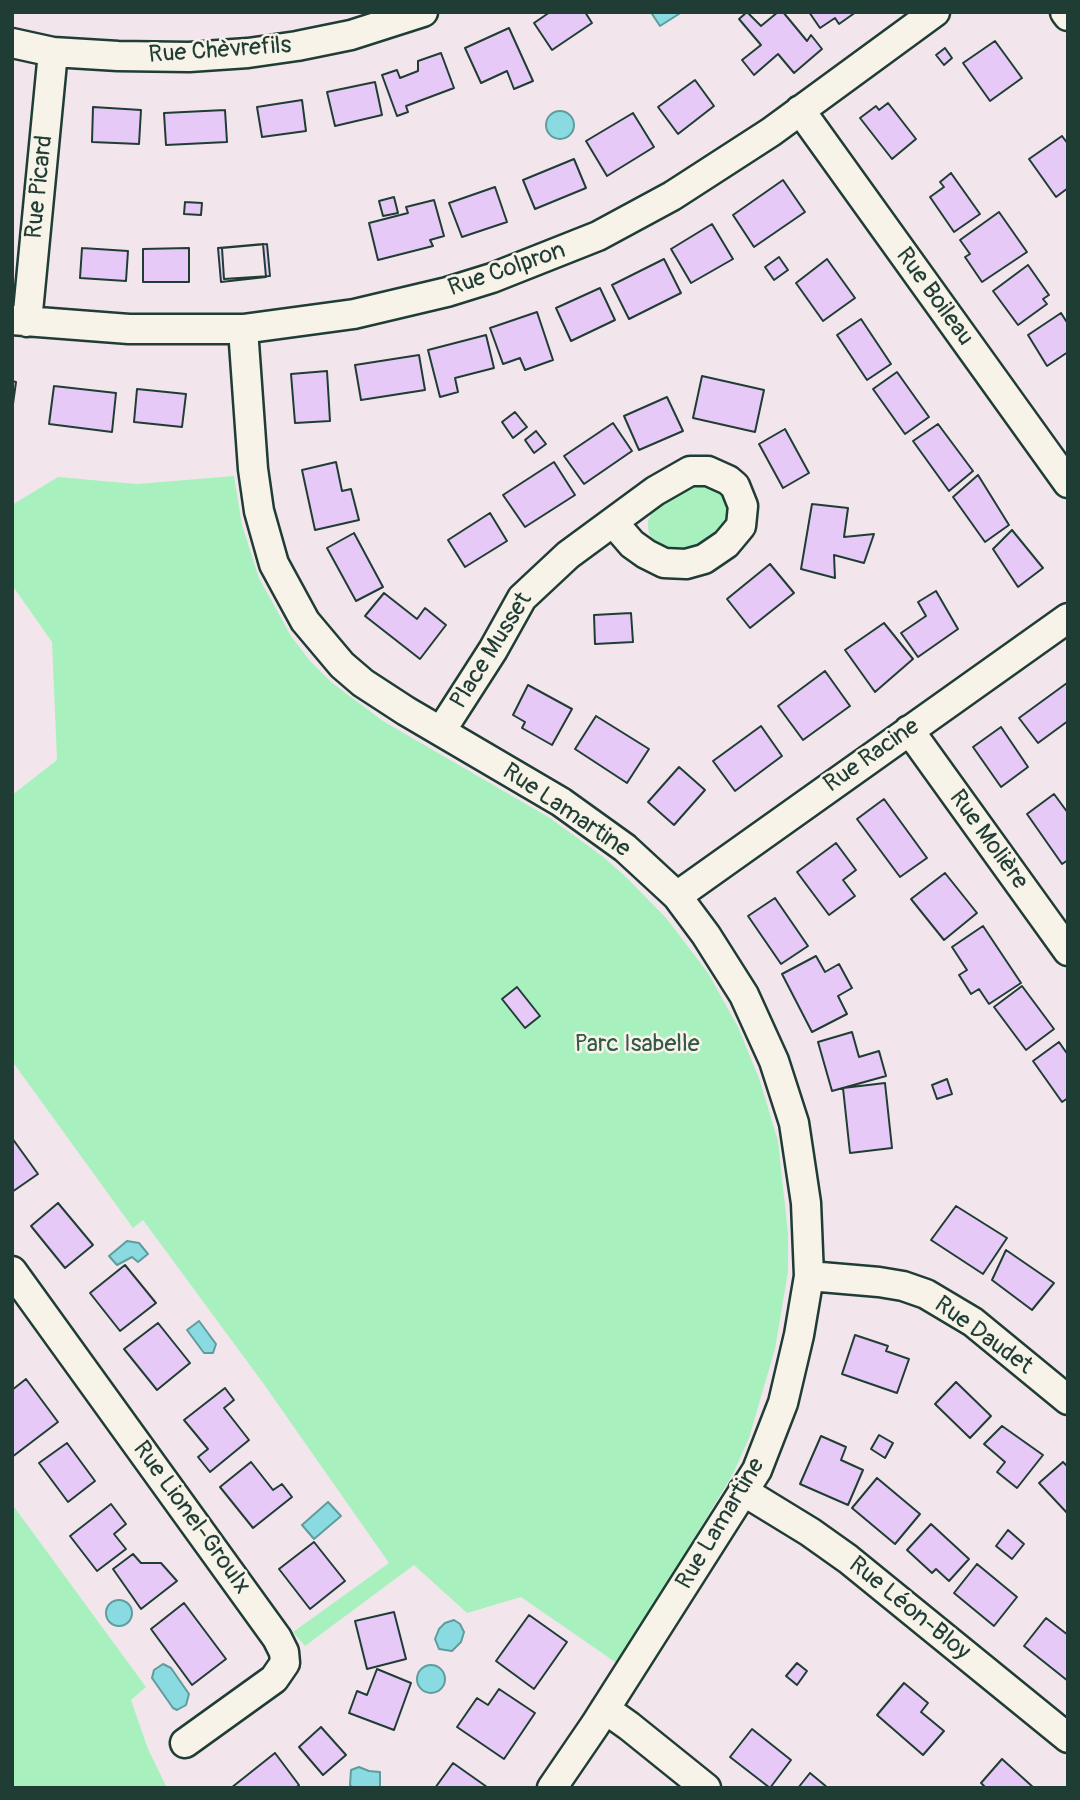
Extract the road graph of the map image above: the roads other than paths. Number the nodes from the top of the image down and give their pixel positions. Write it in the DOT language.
graph roads {
  1 [pos="423,12"];
  2 [pos="935,12"];
  3 [pos="383,19"];
  4 [pos="12,43"];
  5 [pos="53,52"];
  6 [pos="800,110"];
  7 [pos="20,321"];
  8 [pos="243,329"];
  9 [pos="1068,483"];
  10 [pos="613,523"];
  11 [pos="1068,618"];
  12 [pos="909,730"];
  13 [pos="442,731"];
  14 [pos="677,896"];
  15 [pos="1068,951"];
  16 [pos="12,1271"];
  17 [pos="809,1276"];
  18 [pos="1068,1400"];
  19 [pos="743,1491"];
  20 [pos="605,1709"];
  21 [pos="1068,1738"];
  22 [pos="185,1743"];
  23 [pos="552,1788"];
  24 [pos="706,1788"];
  1 -- 3 [label="street, Rue Chèvrefils"];
  2 -- 6 [label="street, Rue Colpron"];
  3 -- 5 [label="street, Rue Chèvrefils"];
  4 -- 5 [label="street, Rue Chèvrefils"];
  5 -- 7 [label="street, Rue Picard"];
  6 -- 8 [label="street, Rue Colpron"];
  6 -- 9 [label="street, Rue Boileau"];
  7 -- 8 [label="street, Rue Colpron"];
  8 -- 13 [label="street, Rue Lamartine"];
  10 -- 13 [label="street, Place Musset"];
  11 -- 12 [label="street, Rue Racine"];
  12 -- 14 [label="street, Rue Racine"];
  12 -- 15 [label="street, Rue Molière"];
  13 -- 14 [label="street, Rue Lamartine"];
  14 -- 17 [label="street, Rue Lamartine"];
  16 -- 22 [label="street, Rue Lionel-Groulx"];
  17 -- 18 [label="street, Rue Daudet"];
  17 -- 19 [label="street, Rue Lamartine"];
  19 -- 20 [label="street, Rue Lamartine"];
  19 -- 21 [label="street, Rue Léon-Bloy"];
  20 -- 23 [label="street, Rue Lamartine"];
  20 -- 24 [label="street"];
}
